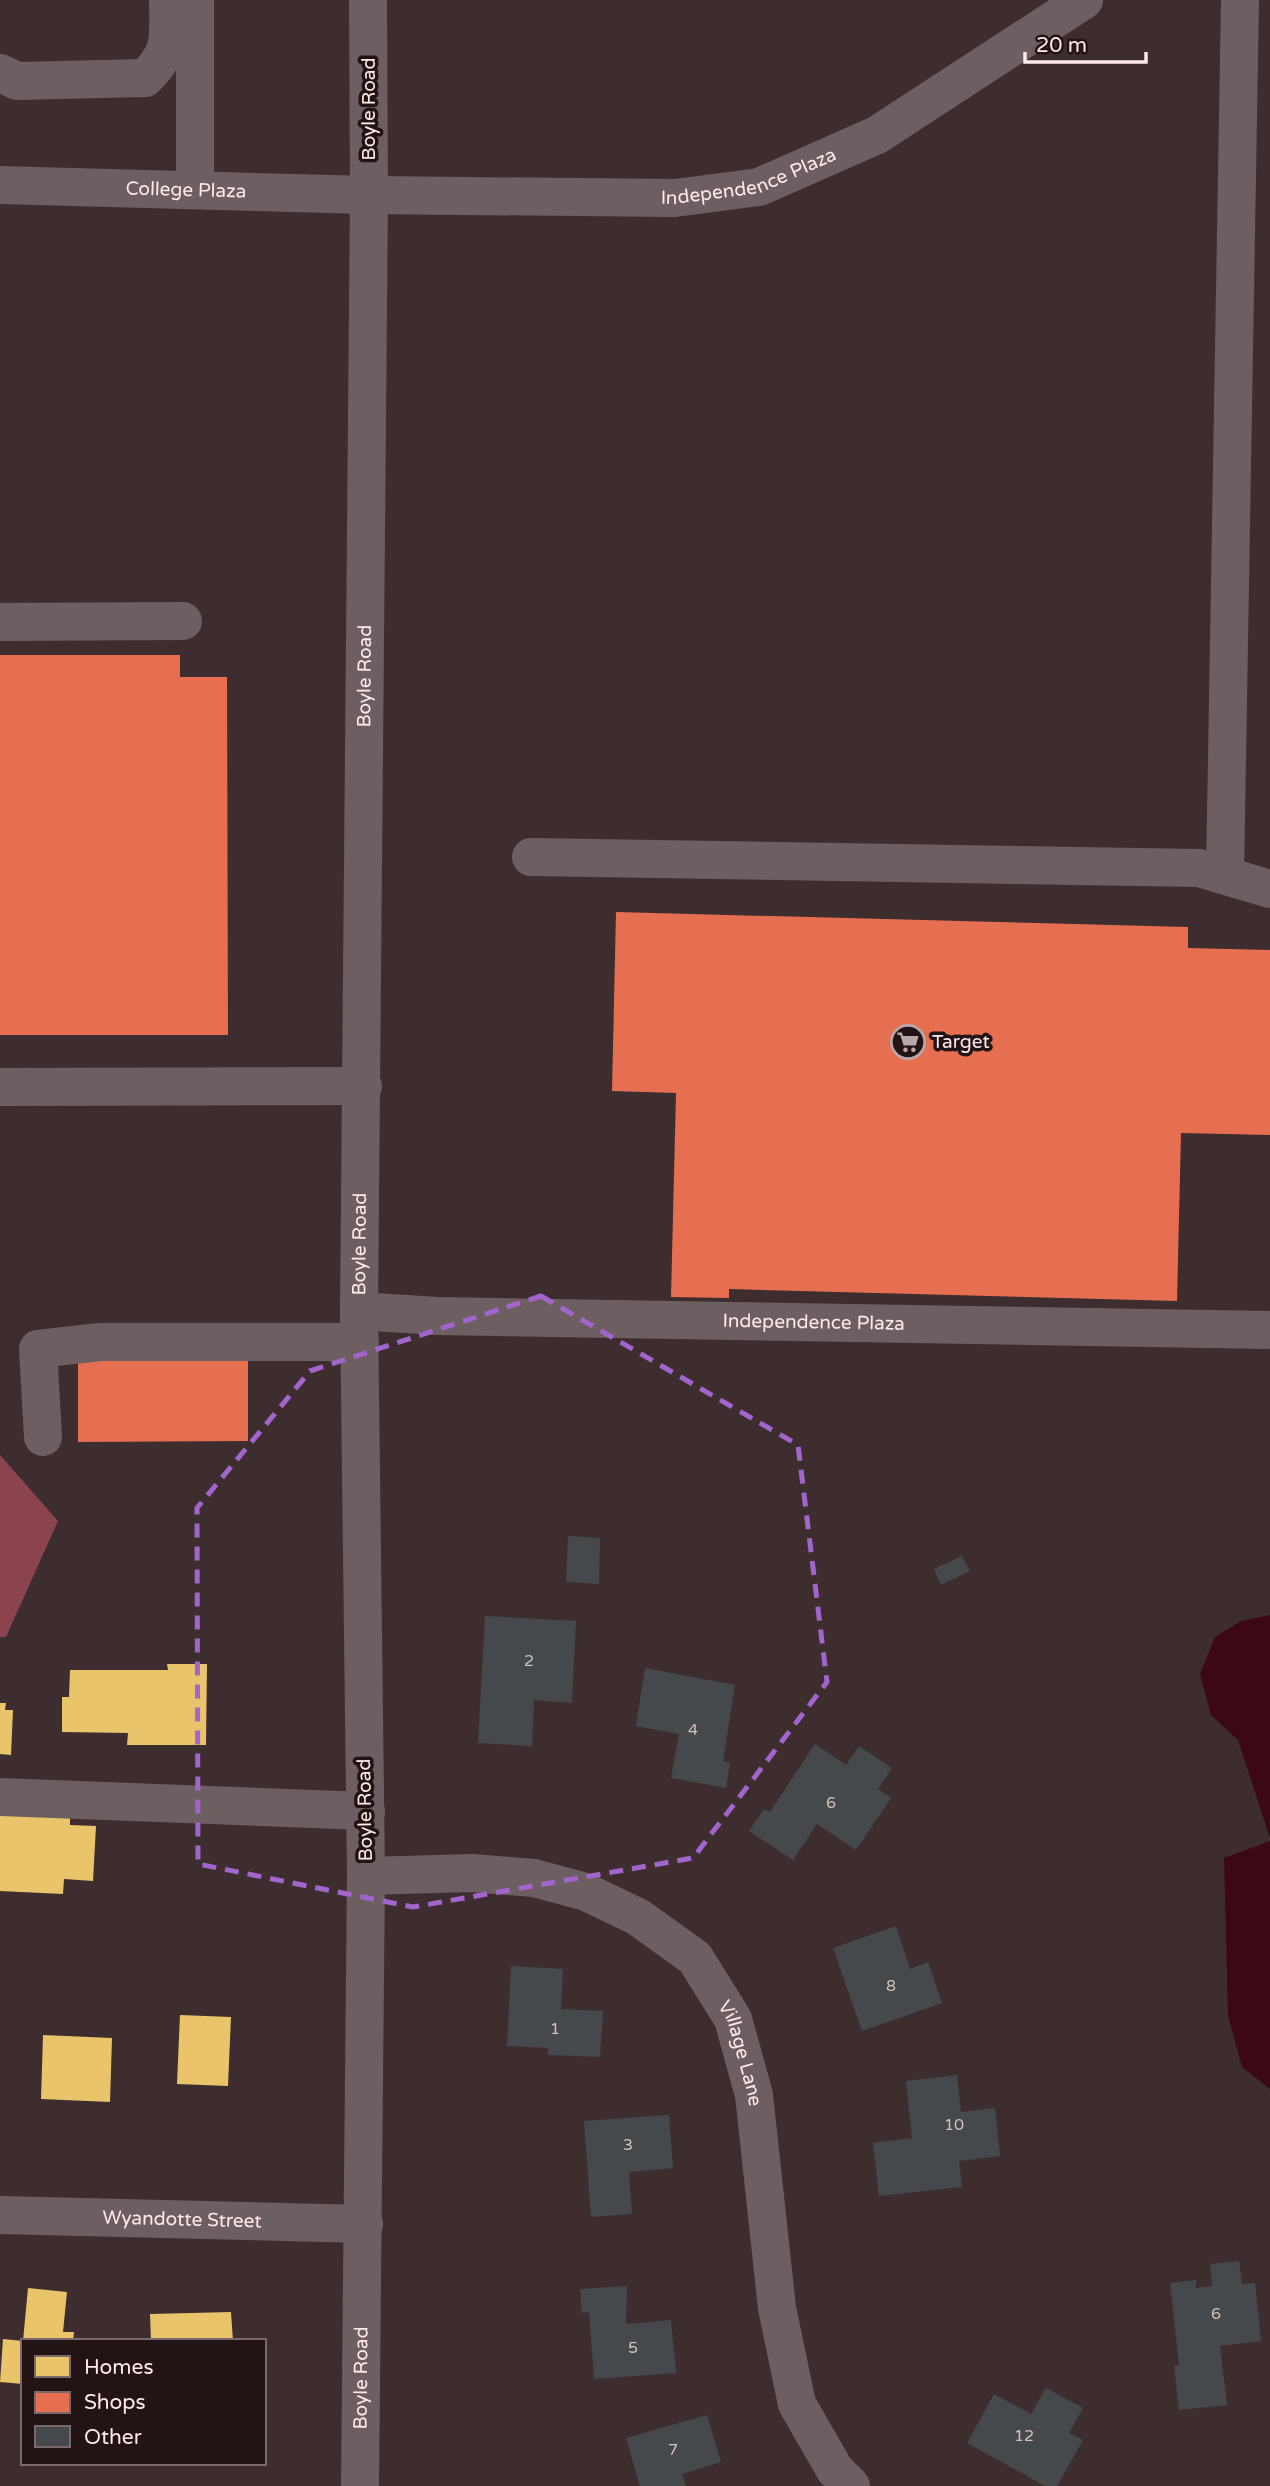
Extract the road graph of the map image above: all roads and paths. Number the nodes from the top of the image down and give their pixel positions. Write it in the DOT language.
graph roads {
  1 [pos="168,0"];
  2 [pos="194,0"];
  3 [pos="368,0"];
  4 [pos="1084,0"];
  5 [pos="1240,0"];
  6 [pos="0,73"];
  7 [pos="0,185"];
  8 [pos="195,188"];
  9 [pos="369,195"];
  10 [pos="183,621"];
  11 [pos="0,622"];
  12 [pos="531,857"];
  13 [pos="1225,875"];
  14 [pos="1270,889"];
  15 [pos="363,1086"];
  16 [pos="0,1087"];
  17 [pos="360,1327"];
  18 [pos="1270,1331"];
  19 [pos="43,1437"];
  20 [pos="0,1797"];
  21 [pos="366,1811"];
  22 [pos="366,1876"];
  23 [pos="0,2215"];
  24 [pos="364,2224"];
  25 [pos="360,2486"];
  26 [pos="851,2486"];
  1 -- 6 [label="street"];
  2 -- 8 [label="street"];
  3 -- 9 [label="street, Boyle Road"];
  4 -- 9 [label="street, Independence Plaza"];
  5 -- 13 [label="street"];
  7 -- 8 [label="street, College Plaza"];
  8 -- 9 [label="street, College Plaza"];
  9 -- 15 [label="street, Boyle Road"];
  10 -- 11 [label="street"];
  12 -- 13 [label="street"];
  13 -- 14 [label="street"];
  15 -- 16 [label="street"];
  15 -- 17 [label="street, Boyle Road"];
  17 -- 18 [label="street, Independence Plaza"];
  17 -- 19 [label="street, Independence Plaza"];
  17 -- 21 [label="street, Boyle Road"];
  20 -- 21 [label="street"];
  21 -- 22 [label="street, Boyle Road"];
  22 -- 24 [label="street, Boyle Road"];
  22 -- 26 [label="street, Village Lane"];
  23 -- 24 [label="street, Wyandotte Street"];
  24 -- 25 [label="street, Boyle Road"];
}
